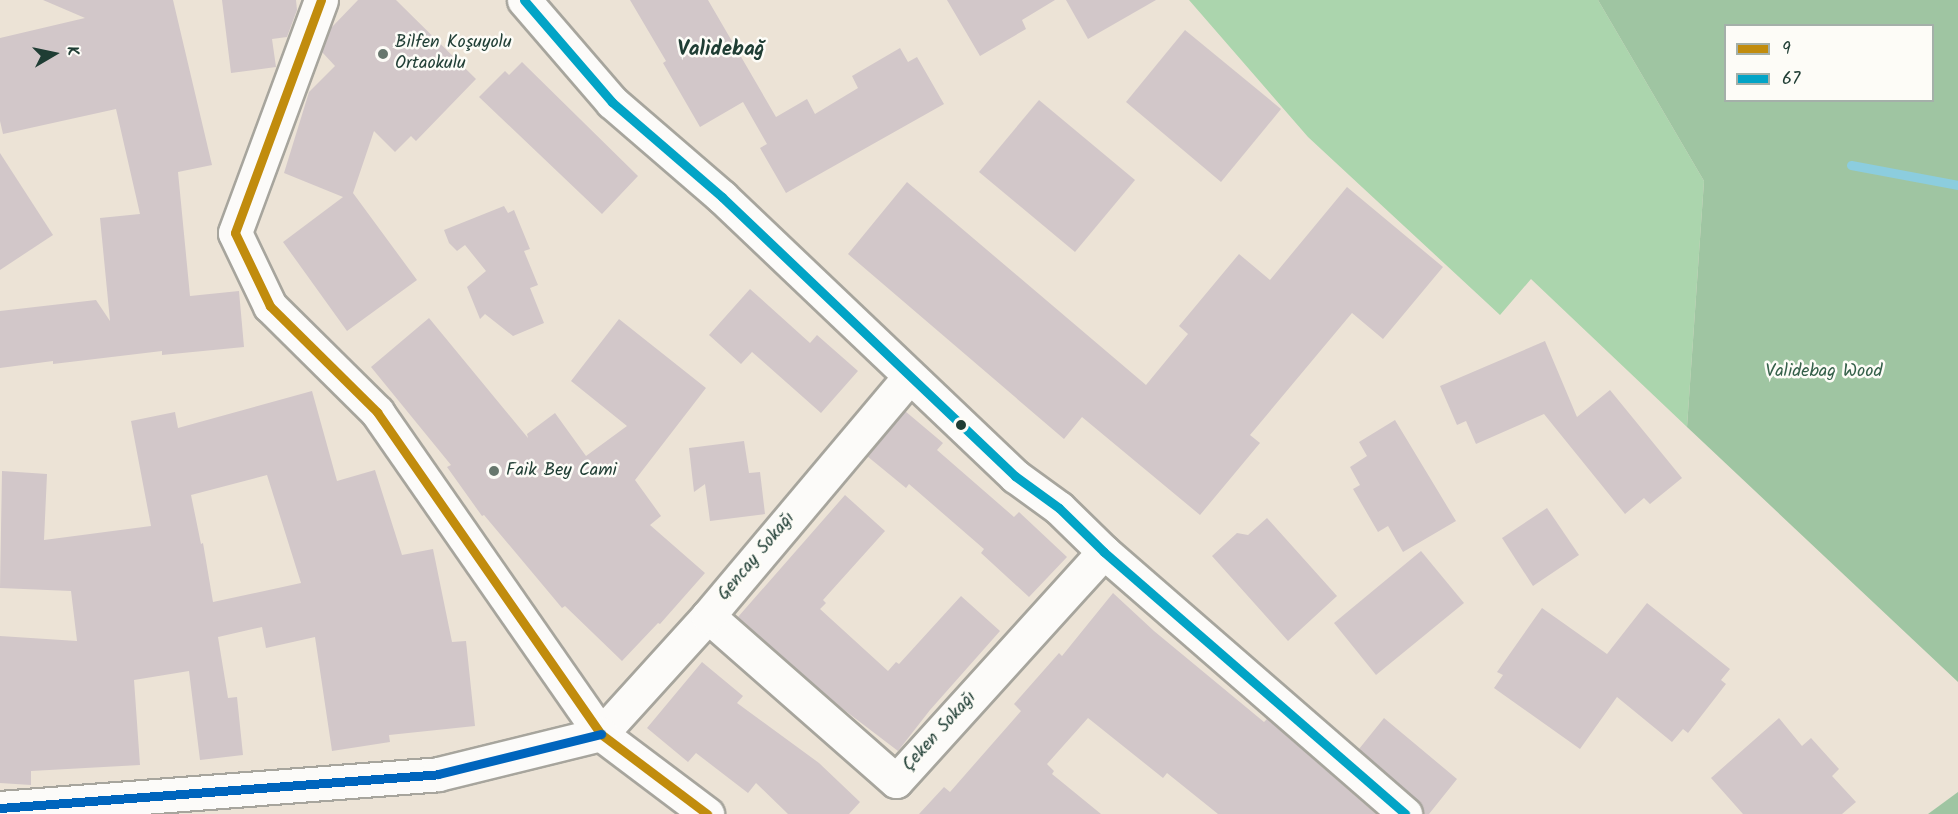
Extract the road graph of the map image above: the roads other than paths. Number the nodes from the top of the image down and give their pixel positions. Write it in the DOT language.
graph roads {
  1 [pos="321,0"];
  2 [pos="524,0"];
  3 [pos="909,377"];
  4 [pos="1104,552"];
  5 [pos="708,616"];
  6 [pos="601,734"];
  7 [pos="0,807"];
  8 [pos="707,814"];
  9 [pos="1405,814"];
  1 -- 6 [label="street"];
  2 -- 3 [label="street"];
  3 -- 4 [label="street"];
  3 -- 5 [label="street, Gencay Sokağı"];
  4 -- 5 [label="street, Çeken Sokağı"];
  4 -- 9 [label="street"];
  5 -- 6 [label="street, Gencay Sokağı"];
  6 -- 7 [label="street"];
  6 -- 8 [label="street"];
}
